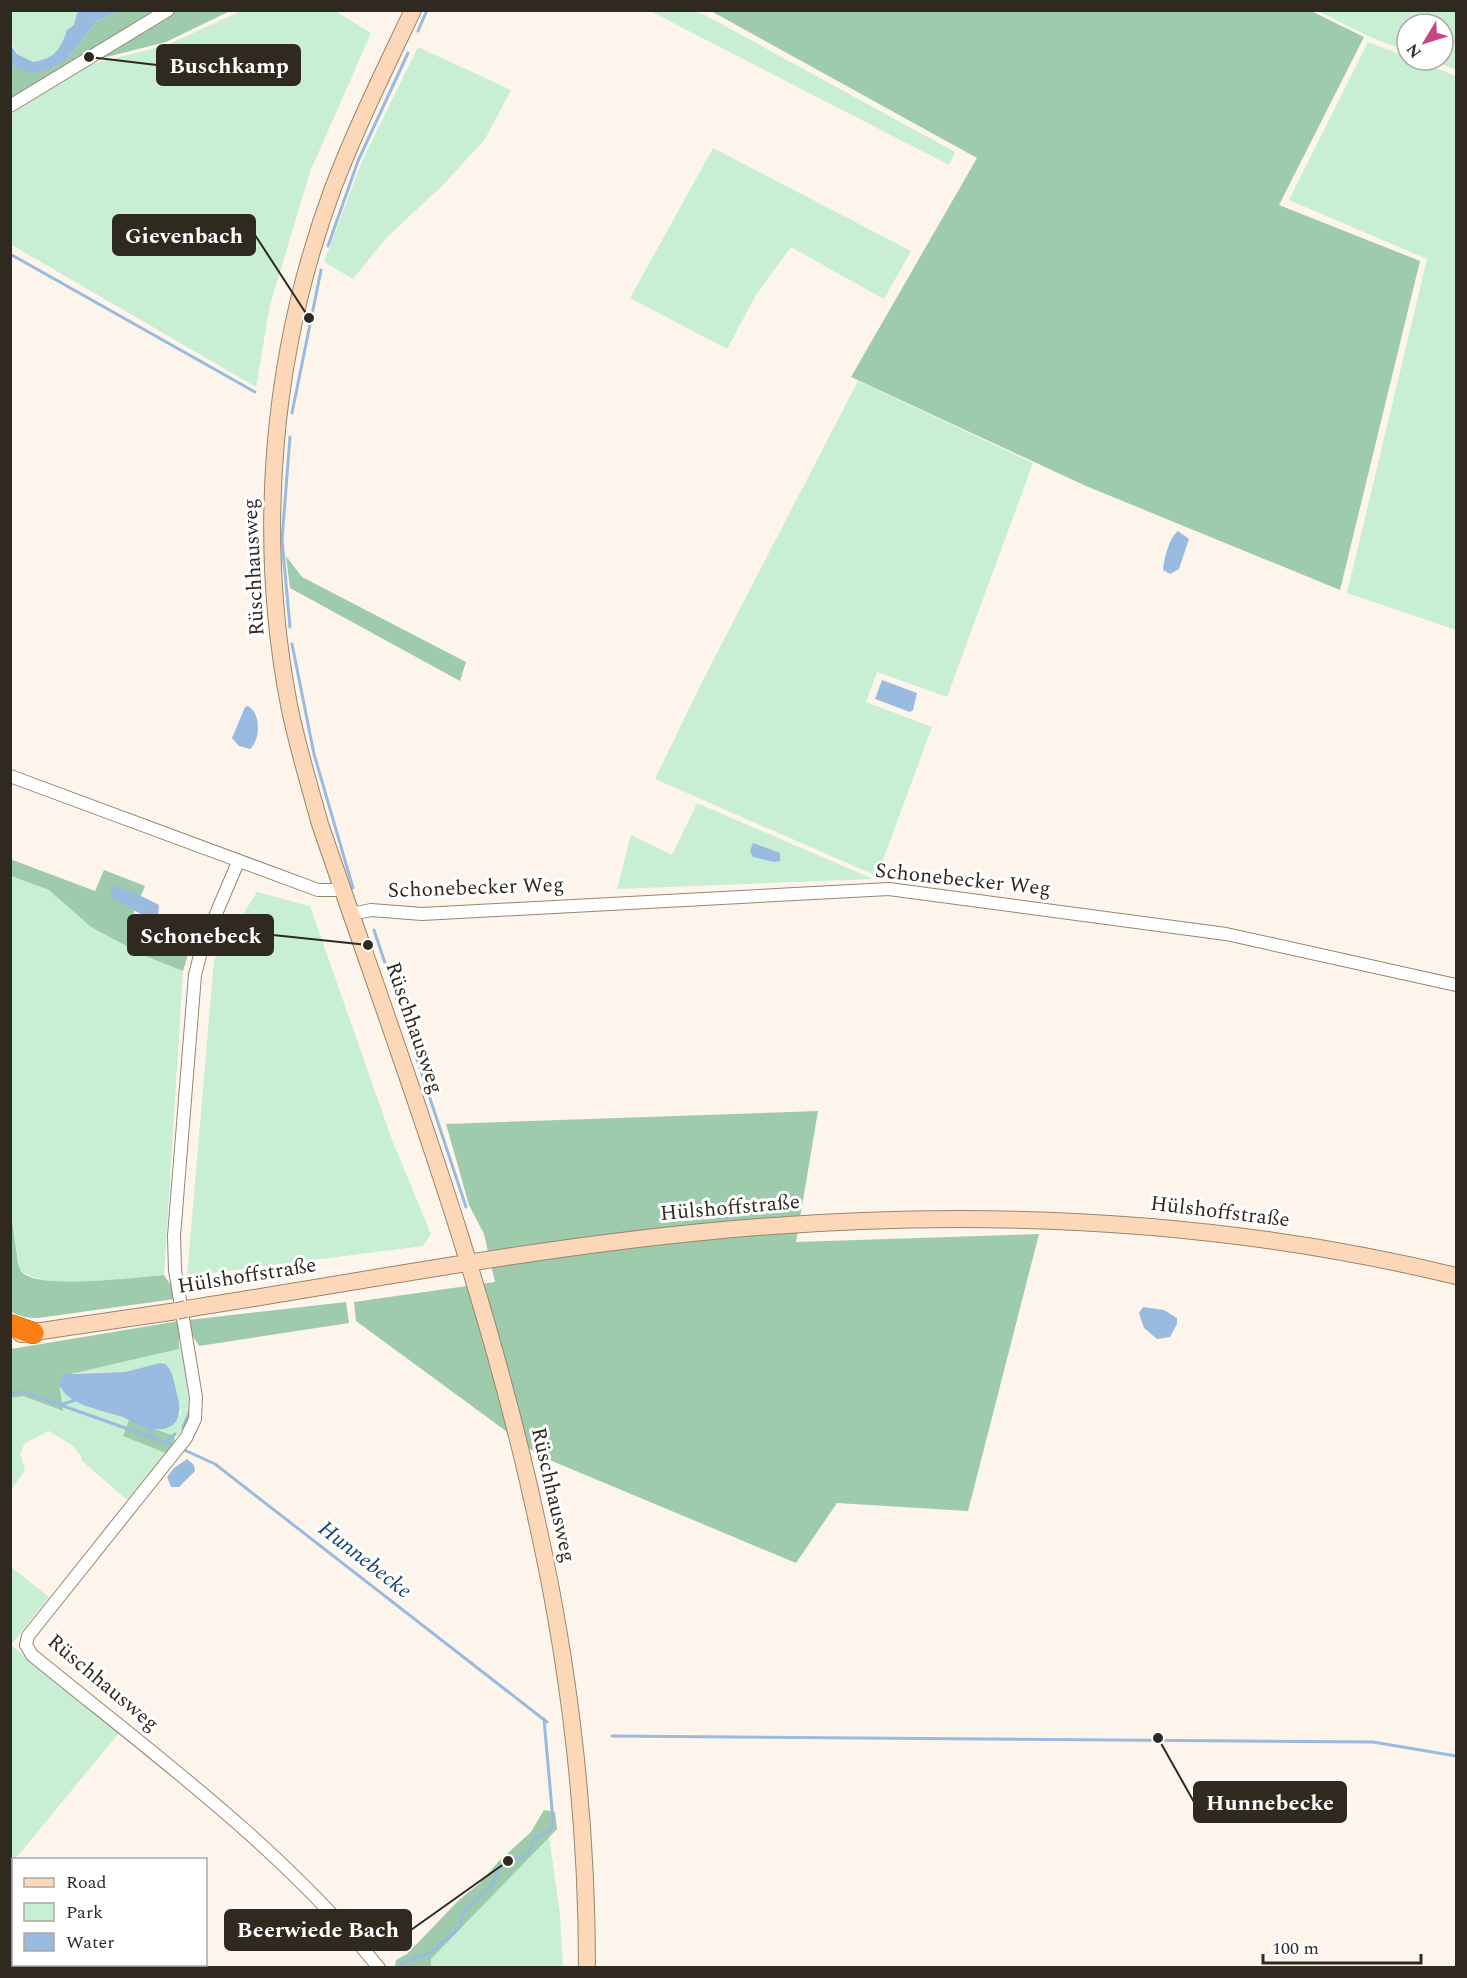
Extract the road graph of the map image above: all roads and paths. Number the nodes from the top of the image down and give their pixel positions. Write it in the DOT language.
graph roads {
  1 [pos="168,10"];
  2 [pos="412,10"];
  3 [pos="10,106"];
  4 [pos="10,776"];
  5 [pos="237,862"];
  6 [pos="343,890"];
  7 [pos="351,914"];
  8 [pos="1456,985"];
  9 [pos="468,1262"];
  10 [pos="1456,1276"];
  11 [pos="10,1325"];
  12 [pos="33,1333"];
  13 [pos="10,1336"];
  14 [pos="379,1968"];
  15 [pos="587,1968"];
  1 -- 3 [label="street"];
  2 -- 6 [label="main road, Rüschhausweg"];
  4 -- 5 [label="street"];
  5 -- 6 [label="street"];
  5 -- 14 [label="street, Rüschhausweg"];
  6 -- 7 [label="main road, Rüschhausweg"];
  7 -- 8 [label="street, Schonebecker Weg"];
  7 -- 9 [label="main road, Rüschhausweg"];
  9 -- 10 [label="main road, Hülshoffstraße"];
  9 -- 12 [label="main road, Hülshoffstraße"];
  9 -- 15 [label="main road, Rüschhausweg"];
  11 -- 12 [label="highway"];
  12 -- 13 [label="main road, Hülshoffstraße"];
}
